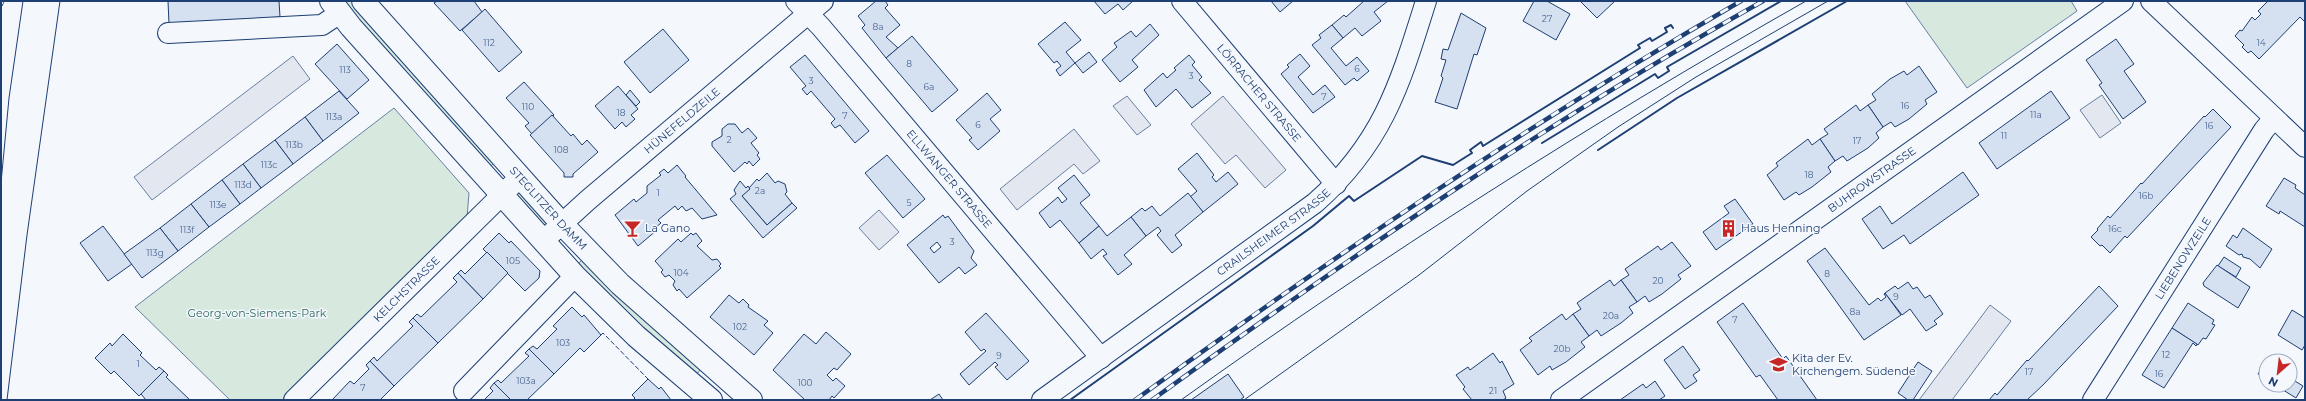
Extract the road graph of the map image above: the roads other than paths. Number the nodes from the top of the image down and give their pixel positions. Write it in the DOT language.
graph roads {
  1 [pos="363,1"];
  2 [pos="823,1"];
  3 [pos="1182,1"];
  4 [pos="1426,1"];
  5 [pos="2124,1"];
  6 [pos="2152,1"];
  7 [pos="336,7"];
  8 [pos="802,7"];
  9 [pos="168,33"];
  10 [pos="2274,118"];
  11 [pos="2305,147"];
  12 [pos="520,177"];
  13 [pos="1336,184"];
  14 [pos="501,194"];
  15 [pos="562,224"];
  16 [pos="543,241"];
  17 [pos="575,276"];
  18 [pos="1101,358"];
  19 [pos="729,381"];
  20 [pos="464,391"];
  21 [pos="2100,398"];
  22 [pos="294,400"];
  23 [pos="711,400"];
  24 [pos="751,400"];
  25 [pos="1042,400"];
  26 [pos="1561,400"];
  1 -- 12 [label="main road, STEGLITZER DAMM"];
  2 -- 8 [label="street, HÜNEFELDZEILE"];
  3 -- 13 [label="street, LÖRRACHER STRASSE"];
  4 -- 13 [label="street, CRAILSHEIMER STRASSE"];
  5 -- 26 [label="street, BUHROWSTRASSE"];
  6 -- 10 [label="street"];
  7 -- 9 [label="street"];
  7 -- 14 [label="main road"];
  8 -- 15 [label="street, HÜNEFELDZEILE"];
  8 -- 18 [label="street, ELLWANGER STRASSE"];
  10 -- 11 [label="street"];
  10 -- 21 [label="street, LIEBENOWZEILE"];
  12 -- 14 [label="street, KELCHSTRASSE"];
  12 -- 15 [label="main road, STEGLITZER DAMM"];
  13 -- 18 [label="street, CRAILSHEIMER STRASSE"];
  14 -- 16 [label="main road"];
  14 -- 22 [label="street, KELCHSTRASSE"];
  15 -- 16 [label="street, HÜNEFELDZEILE"];
  15 -- 19 [label="main road, STEGLITZER DAMM"];
  16 -- 17 [label="main road"];
  17 -- 20 [label="street"];
  17 -- 23 [label="main road"];
  18 -- 25 [label="street, CRAILSHEIMER STRASSE"];
  19 -- 23 [label="street"];
  19 -- 24 [label="main road, STEGLITZER DAMM"];
}
